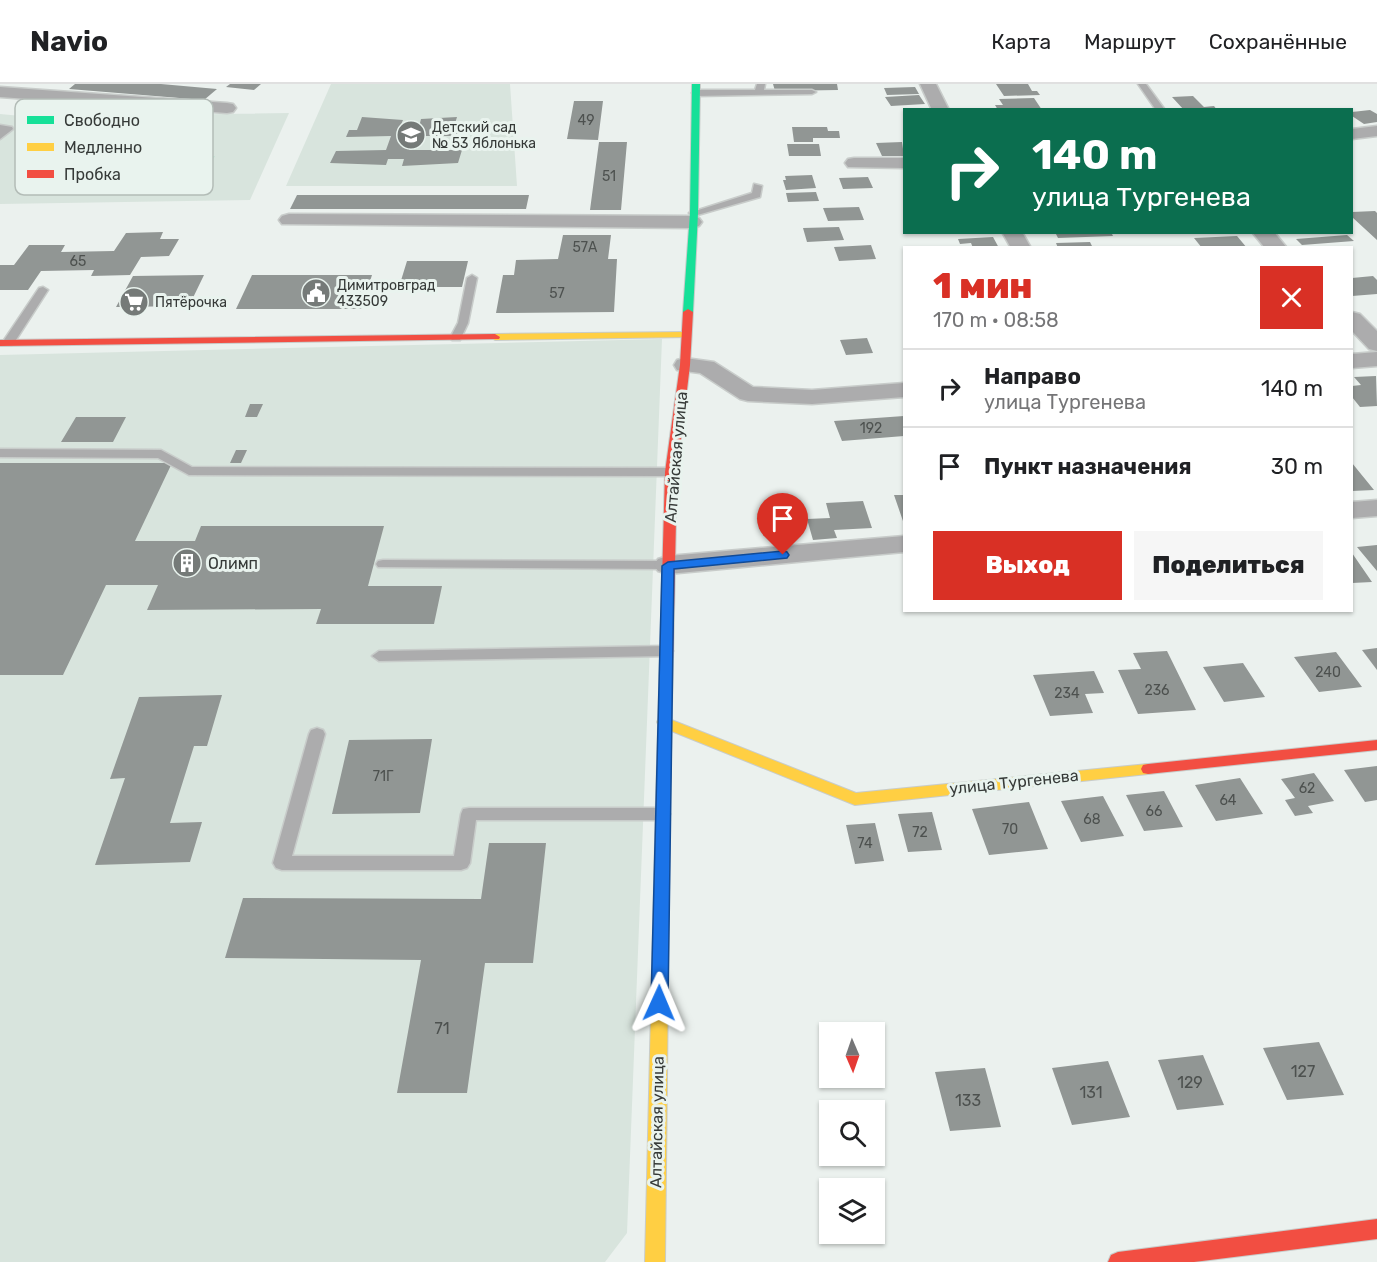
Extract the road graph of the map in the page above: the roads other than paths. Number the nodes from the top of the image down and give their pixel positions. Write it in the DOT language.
graph roads {
  1 [pos="928,84"];
  2 [pos="1142,84"];
  3 [pos="696,88"];
  4 [pos="759,88"];
  5 [pos="0,92"];
  6 [pos="812,92"];
  7 [pos="99,99"];
  8 [pos="213,107"];
  9 [pos="227,108"];
  10 [pos="940,108"];
  11 [pos="1160,108"];
  12 [pos="0,128"];
  13 [pos="1377,131"];
  14 [pos="1353,134"];
  15 [pos="0,136"];
  16 [pos="854,163"];
  17 [pos="903,163"];
  18 [pos="757,186"];
  19 [pos="693,217"];
  20 [pos="289,219"];
  21 [pos="1264,234"];
  22 [pos="1275,246"];
  23 [pos="472,278"];
  24 [pos="43,290"];
  25 [pos="1353,320"];
  26 [pos="686,335"];
  27 [pos="456,338"];
  28 [pos="4,343"];
  29 [pos="1377,344"];
  30 [pos="1377,359"];
  31 [pos="1353,361"];
  32 [pos="685,365"];
  33 [pos="903,390"];
  34 [pos="0,453"];
  35 [pos="671,472"];
  36 [pos="1377,508"];
  37 [pos="1353,510"];
  38 [pos="903,544"];
  39 [pos="383,564"];
  40 [pos="668,566"];
  41 [pos="666,651"];
  42 [pos="379,656"];
  43 [pos="664,722"];
  44 [pos="317,734"];
  45 [pos="1377,745"];
  46 [pos="662,814"];
  47 [pos="1377,1229"];
  48 [pos="655,1262"];
  49 [pos="1118,1262"];
  1 -- 10 [label="street"];
  2 -- 11 [label="lane"];
  3 -- 4 [label="lane"];
  3 -- 19 [label="main road, Алтайская улица"];
  4 -- 6 [label="lane"];
  5 -- 7 [label="street"];
  8 -- 9 [label="street"];
  12 -- 15 [label="lane"];
  13 -- 14 [label="street"];
  16 -- 17 [label="street"];
  18 -- 19 [label="lane"];
  19 -- 20 [label="street"];
  19 -- 26 [label="main road, Алтайская улица"];
  21 -- 22 [label="street"];
  23 -- 27 [label="lane"];
  24 -- 28 [label="lane"];
  25 -- 29 [label="street"];
  26 -- 27 [label="main road"];
  26 -- 32 [label="main road, Алтайская улица"];
  27 -- 28 [label="main road"];
  30 -- 31 [label="street"];
  32 -- 33 [label="street"];
  32 -- 35 [label="main road, Алтайская улица"];
  34 -- 35 [label="lane"];
  35 -- 40 [label="main road, Алтайская улица"];
  36 -- 37 [label="street"];
  38 -- 40 [label="street"];
  39 -- 40 [label="lane"];
  40 -- 41 [label="main road, Алтайская улица"];
  41 -- 42 [label="lane"];
  41 -- 43 [label="main road, Алтайская улица"];
  43 -- 45 [label="main road, улица Тургенева"];
  43 -- 46 [label="main road, Алтайская улица"];
  44 -- 46 [label="lane"];
  46 -- 48 [label="main road, Алтайская улица"];
  47 -- 49 [label="main road"];
}
